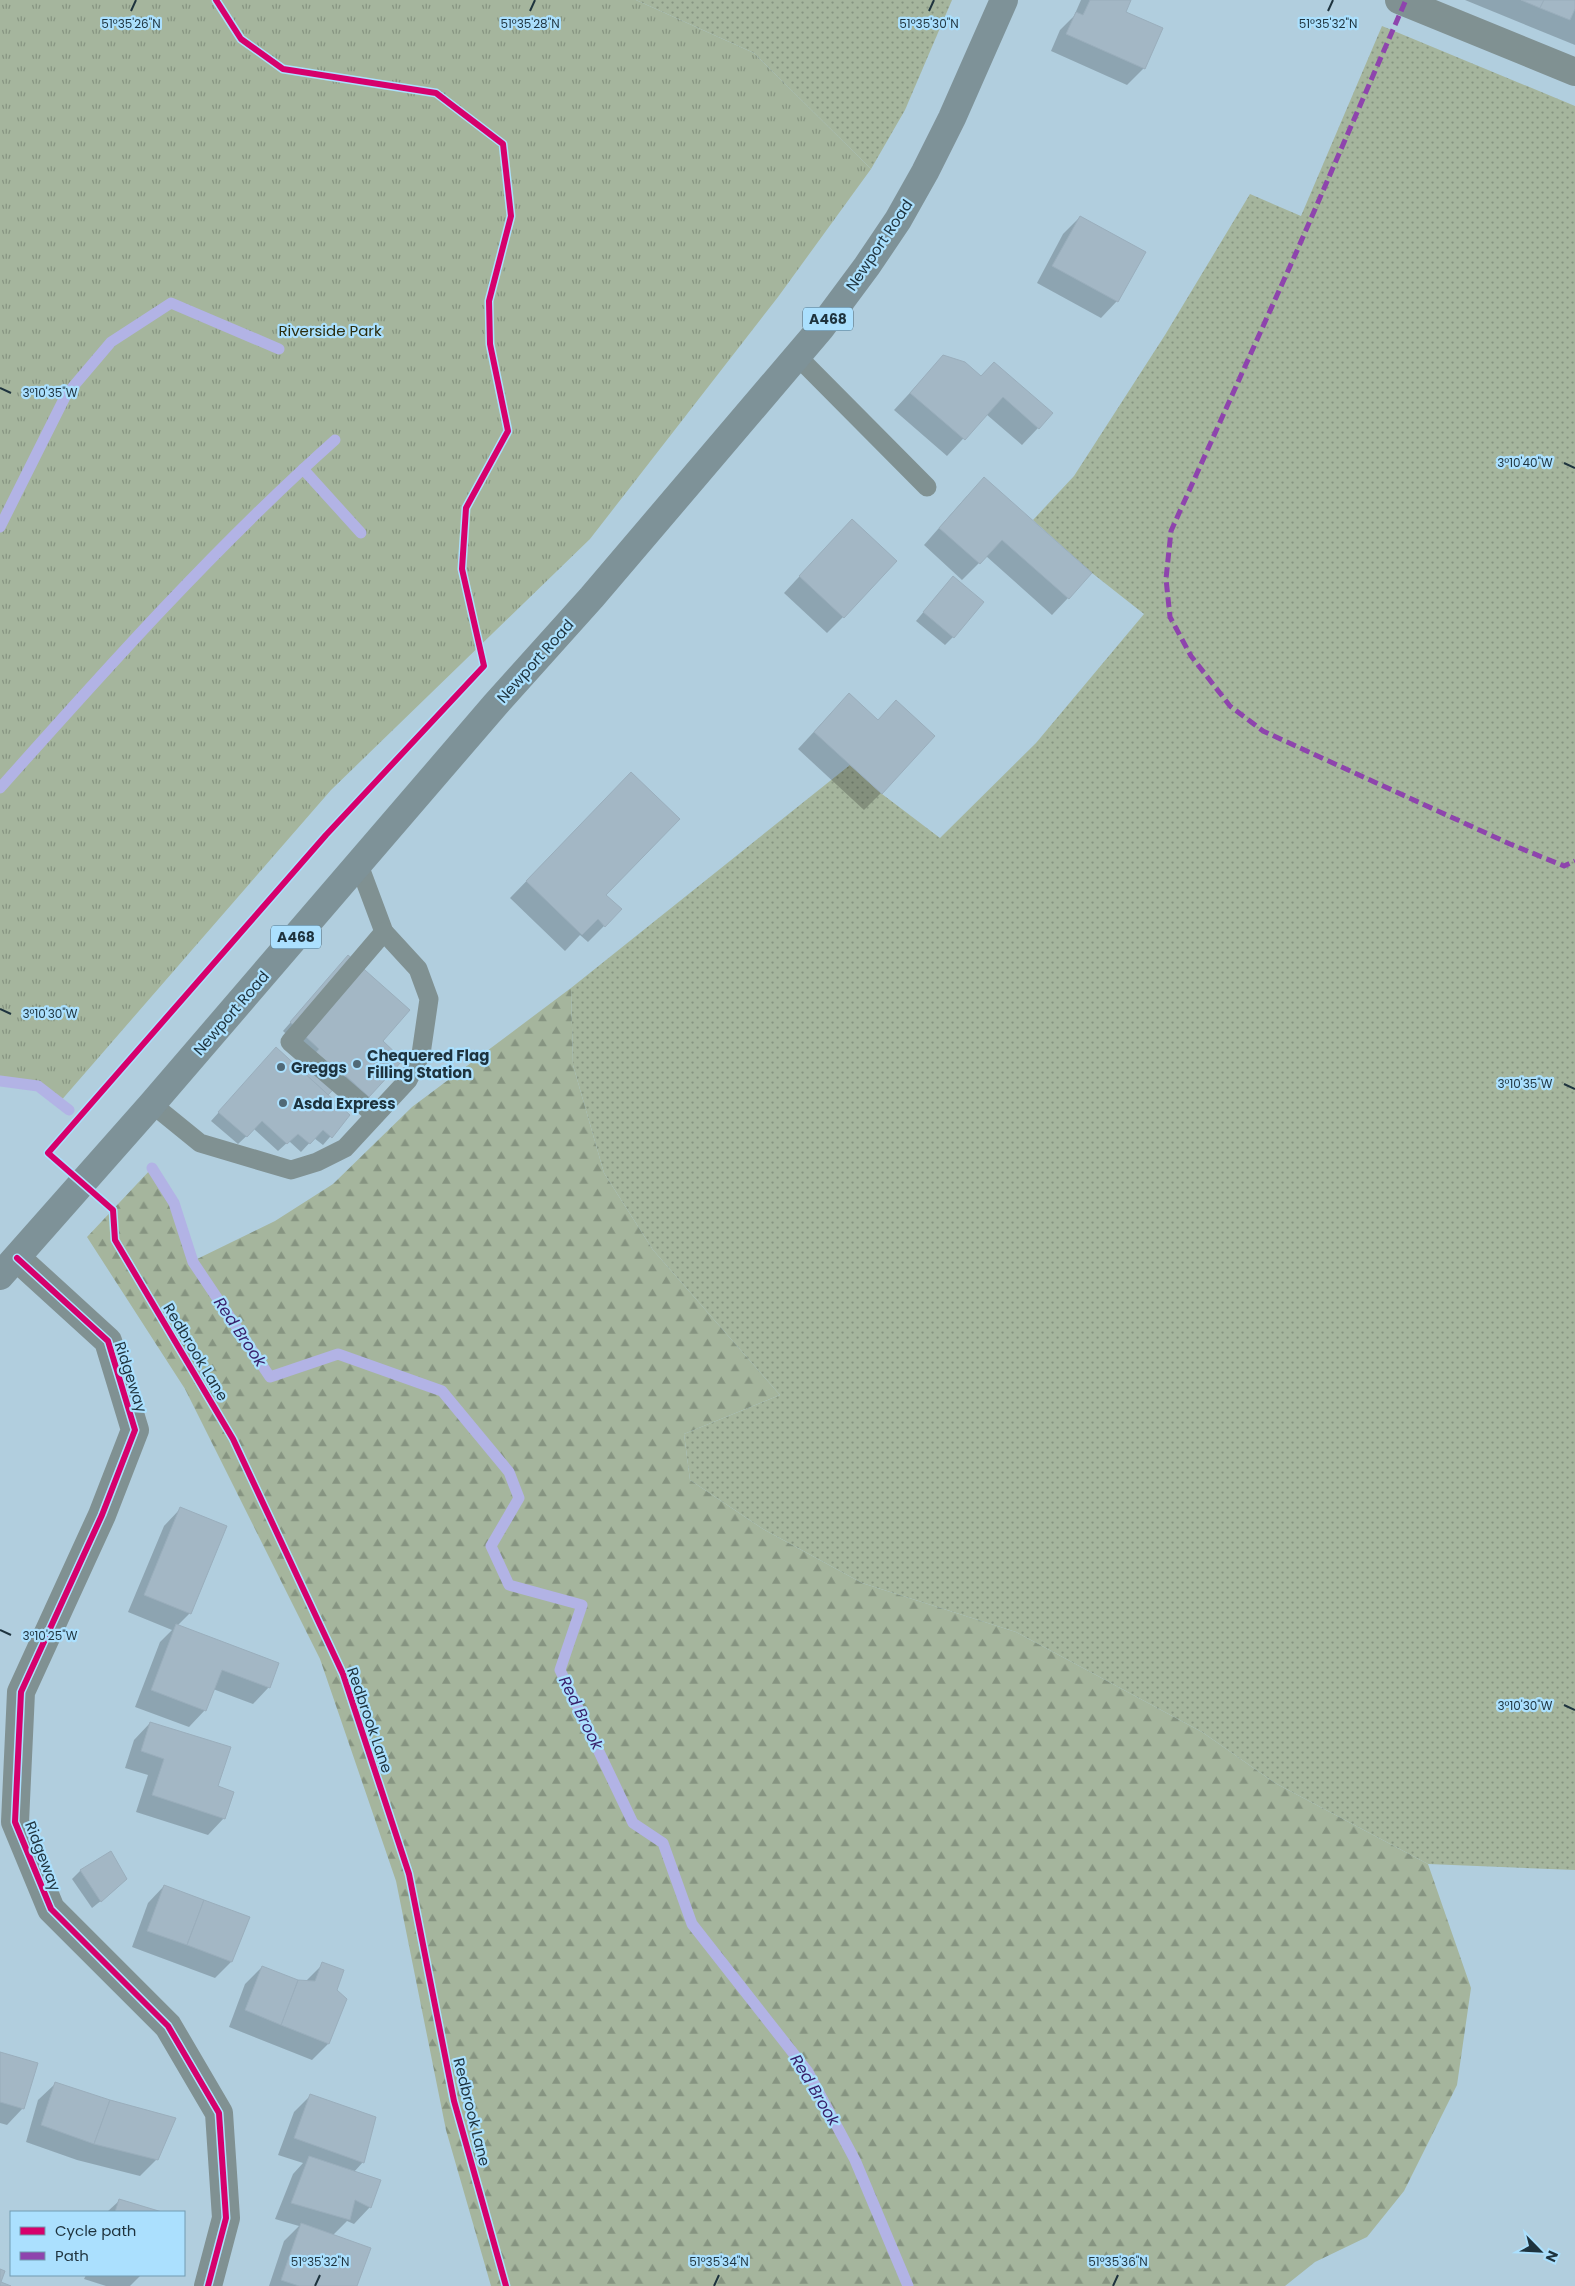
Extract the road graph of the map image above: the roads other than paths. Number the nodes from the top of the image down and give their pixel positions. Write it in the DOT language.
graph roads {
  1 [pos="1004,0"];
  2 [pos="1399,0"];
  3 [pos="1575,72"];
  4 [pos="798,357"];
  5 [pos="927,487"];
  6 [pos="358,864"];
  7 [pos="384,932"];
  8 [pos="152,1104"];
  9 [pos="375,1116"];
  10 [pos="8,1267"];
  11 [pos="8,1824"];
  12 [pos="208,2286"];
  1 -- 4 [label="main road, Newport Road / A468"];
  2 -- 3 [label="street"];
  4 -- 5 [label="lane"];
  4 -- 6 [label="main road, Newport Road / A468"];
  6 -- 7 [label="lane"];
  6 -- 8 [label="main road, Newport Road / A468"];
  7 -- 9 [label="lane"];
  7 -- 9 [label="lane"];
  8 -- 9 [label="lane"];
  8 -- 10 [label="main road, Newport Road / A468"];
  10 -- 11 [label="street, Ridgeway"];
  11 -- 12 [label="street, Ridgeway"];
}
